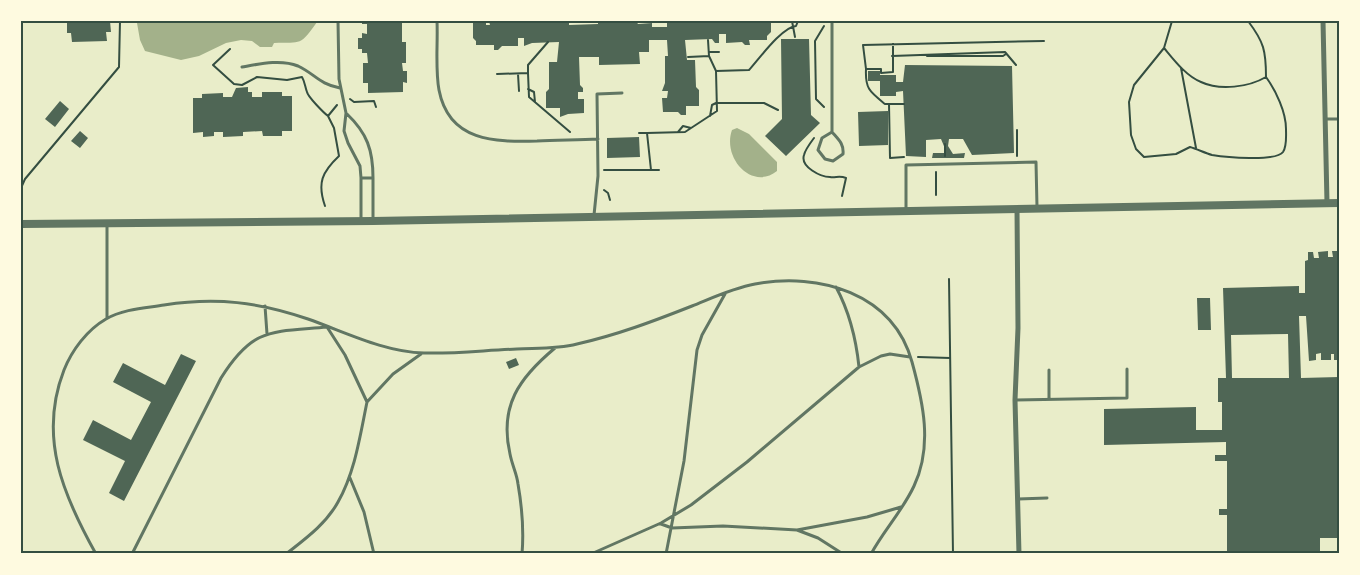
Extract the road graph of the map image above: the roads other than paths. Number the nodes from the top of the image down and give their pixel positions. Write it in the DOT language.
graph roads {
  1 [pos="338,21"];
  2 [pos="437,21"];
  3 [pos="832,21"];
  4 [pos="1323,21"];
  5 [pos="242,67"];
  6 [pos="340,88"];
  7 [pos="622,93"];
  8 [pos="346,113"];
  9 [pos="1325,119"];
  10 [pos="1339,119"];
  11 [pos="832,132"];
  12 [pos="598,139"];
  13 [pos="360,178"];
  14 [pos="373,178"];
  15 [pos="1326,203"];
  16 [pos="1339,203"];
  17 [pos="1037,208"];
  18 [pos="1016,209"];
  19 [pos="906,211"];
  20 [pos="594,217"];
  21 [pos="361,221"];
  22 [pos="373,221"];
  23 [pos="21,224"];
  24 [pos="107,224"];
  25 [pos="836,287"];
  26 [pos="726,292"];
  27 [pos="265,306"];
  28 [pos="107,318"];
  29 [pos="327,327"];
  30 [pos="267,334"];
  31 [pos="556,348"];
  32 [pos="421,353"];
  33 [pos="910,357"];
  34 [pos="858,367"];
  35 [pos="1127,368"];
  36 [pos="1048,370"];
  37 [pos="1049,399"];
  38 [pos="1015,400"];
  39 [pos="367,402"];
  40 [pos="350,478"];
  41 [pos="1018,498"];
  42 [pos="1047,498"];
  43 [pos="901,507"];
  44 [pos="673,516"];
  45 [pos="661,523"];
  46 [pos="672,528"];
  47 [pos="797,530"];
  48 [pos="96,554"];
  49 [pos="132,554"];
  50 [pos="286,554"];
  51 [pos="374,554"];
  52 [pos="522,554"];
  53 [pos="591,554"];
  54 [pos="666,554"];
  55 [pos="843,554"];
  56 [pos="871,554"];
  57 [pos="1019,554"];
  1 -- 6 [label="lane"];
  2 -- 12 [label="lane"];
  3 -- 11 [label="lane"];
  4 -- 9 [label="street"];
  5 -- 6 [label="lane"];
  6 -- 8 [label="lane"];
  7 -- 12 [label="lane"];
  8 -- 13 [label="lane"];
  8 -- 14 [label="lane"];
  9 -- 10 [label="lane"];
  9 -- 15 [label="street"];
  11 -- 11 [label="lane"];
  12 -- 20 [label="lane"];
  13 -- 14 [label="lane"];
  13 -- 21 [label="lane"];
  14 -- 22 [label="lane"];
  15 -- 16 [label="street"];
  15 -- 17 [label="street"];
  17 -- 18 [label="street"];
  17 -- 19 [label="lane"];
  18 -- 19 [label="street"];
  18 -- 38 [label="street"];
  19 -- 20 [label="street"];
  20 -- 22 [label="street"];
  21 -- 22 [label="street"];
  21 -- 24 [label="street"];
  23 -- 24 [label="street"];
  24 -- 28 [label="lane"];
  25 -- 26 [label="lane"];
  25 -- 33 [label="lane"];
  25 -- 34 [label="lane"];
  26 -- 31 [label="lane"];
  26 -- 44 [label="lane"];
  27 -- 28 [label="lane"];
  27 -- 29 [label="lane"];
  27 -- 30 [label="lane"];
  28 -- 48 [label="lane"];
  29 -- 30 [label="lane"];
  29 -- 32 [label="lane"];
  29 -- 39 [label="lane"];
  30 -- 49 [label="lane"];
  31 -- 32 [label="lane"];
  31 -- 52 [label="lane"];
  32 -- 39 [label="lane"];
  33 -- 34 [label="lane"];
  33 -- 43 [label="lane"];
  34 -- 44 [label="lane"];
  35 -- 37 [label="lane"];
  36 -- 37 [label="lane"];
  37 -- 38 [label="lane"];
  38 -- 41 [label="street"];
  39 -- 40 [label="lane"];
  40 -- 50 [label="lane"];
  40 -- 51 [label="lane"];
  41 -- 42 [label="lane"];
  41 -- 57 [label="street"];
  43 -- 47 [label="lane"];
  43 -- 56 [label="lane"];
  44 -- 45 [label="lane"];
  44 -- 46 [label="lane"];
  45 -- 46 [label="lane"];
  45 -- 53 [label="lane"];
  46 -- 47 [label="lane"];
  46 -- 54 [label="lane"];
  47 -- 55 [label="lane"];
}
